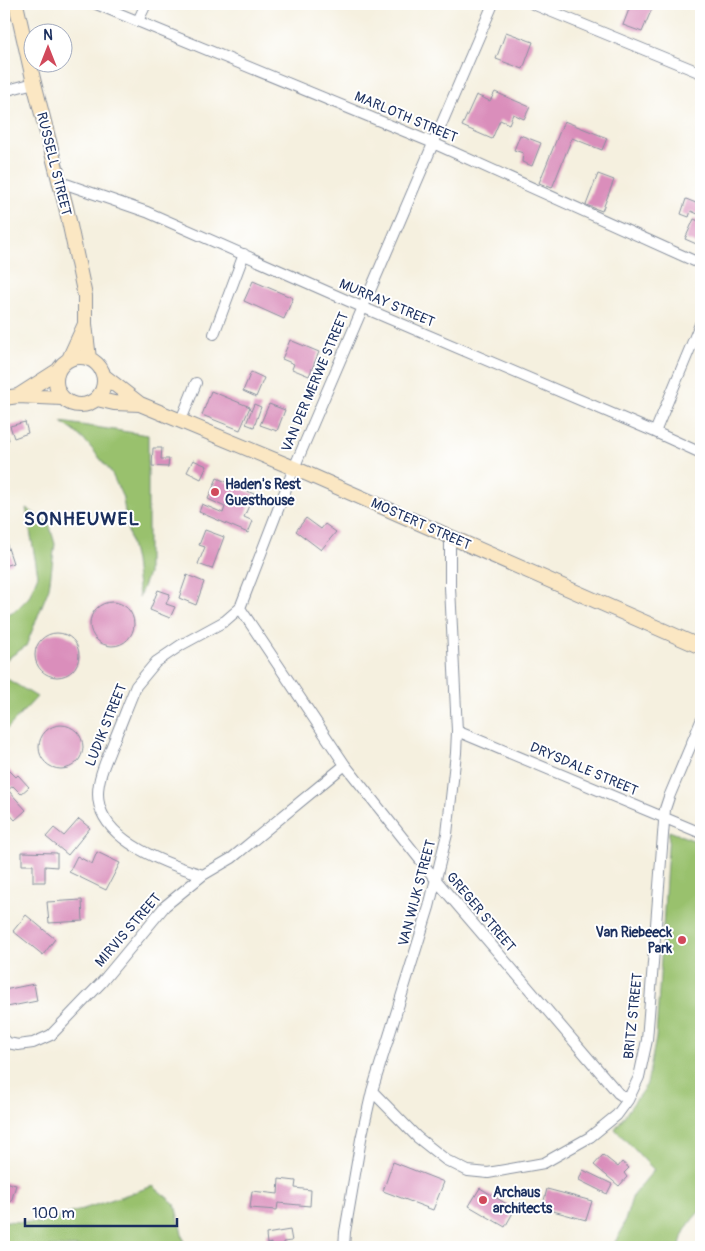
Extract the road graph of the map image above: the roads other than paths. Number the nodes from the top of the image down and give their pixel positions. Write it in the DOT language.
graph roads {
  1 [pos="16,4"];
  2 [pos="96,4"];
  3 [pos="146,4"];
  4 [pos="493,4"];
  5 [pos="533,4"];
  6 [pos="138,21"];
  7 [pos="701,73"];
  8 [pos="34,84"];
  9 [pos="4,91"];
  10 [pos="433,143"];
  11 [pos="60,182"];
  12 [pos="244,254"];
  13 [pos="701,264"];
  14 [pos="362,307"];
  15 [pos="701,322"];
  16 [pos="85,324"];
  17 [pos="214,334"];
  18 [pos="69,359"];
  19 [pos="90,359"];
  20 [pos="57,371"];
  21 [pos="104,376"];
  22 [pos="196,383"];
  23 [pos="11,397"];
  24 [pos="62,398"];
  25 [pos="97,399"];
  26 [pos="140,404"];
  27 [pos="181,420"];
  28 [pos="655,432"];
  29 [pos="701,454"];
  30 [pos="294,468"];
  31 [pos="450,537"];
  32 [pos="240,608"];
  33 [pos="701,648"];
  34 [pos="701,721"];
  35 [pos="457,730"];
  36 [pos="345,765"];
  37 [pos="664,817"];
  38 [pos="701,832"];
  39 [pos="203,875"];
  40 [pos="436,880"];
  41 [pos="4,1039"];
  42 [pos="372,1091"];
  43 [pos="628,1100"];
  44 [pos="344,1247"];
  1 -- 8 [label="street, RUSSELL STREET"];
  2 -- 6 [label="street, MARLOTH STREET"];
  3 -- 6 [label="street"];
  4 -- 10 [label="street, VAN DER MERWE STREET"];
  5 -- 7 [label="street"];
  6 -- 10 [label="street, MARLOTH STREET"];
  8 -- 9 [label="street"];
  8 -- 11 [label="street, RUSSELL STREET"];
  10 -- 13 [label="street, MARLOTH STREET"];
  10 -- 14 [label="street, VAN DER MERWE STREET"];
  11 -- 12 [label="street, MURRAY STREET"];
  11 -- 16 [label="street, RUSSELL STREET"];
  12 -- 14 [label="street, MURRAY STREET"];
  12 -- 17 [label="street"];
  14 -- 28 [label="street, MURRAY STREET"];
  14 -- 30 [label="street, VAN DER MERWE STREET"];
  15 -- 28 [label="street"];
  16 -- 18 [label="street, RUSSELL STREET"];
  16 -- 19 [label="street, RUSSELL STREET"];
  18 -- 19 [label="street"];
  18 -- 20 [label="street"];
  19 -- 21 [label="street"];
  20 -- 23 [label="street"];
  20 -- 24 [label="street"];
  21 -- 25 [label="street"];
  21 -- 26 [label="street, MOSTERT STREET"];
  22 -- 27 [label="street"];
  23 -- 24 [label="street"];
  24 -- 25 [label="street"];
  25 -- 26 [label="street, MOSTERT STREET"];
  26 -- 27 [label="street, MOSTERT STREET"];
  27 -- 30 [label="street, MOSTERT STREET"];
  28 -- 29 [label="street, MURRAY STREET"];
  30 -- 31 [label="street, MOSTERT STREET"];
  30 -- 32 [label="street, VAN DER MERWE STREET"];
  31 -- 33 [label="street, MOSTERT STREET"];
  31 -- 35 [label="street, VAN WIJK STREET"];
  32 -- 36 [label="street, GREGER STREET"];
  32 -- 39 [label="street, LUDIK STREET"];
  34 -- 37 [label="street, BRITZ STREET"];
  35 -- 37 [label="street, DRYSDALE STREET"];
  35 -- 40 [label="street, VAN WIJK STREET"];
  36 -- 39 [label="street, MIRVIS STREET"];
  36 -- 40 [label="street, GREGER STREET"];
  37 -- 38 [label="street, DRYSDALE STREET"];
  37 -- 43 [label="street, BRITZ STREET"];
  39 -- 41 [label="street, MIRVIS STREET"];
  40 -- 42 [label="street, VAN WIJK STREET"];
  40 -- 43 [label="street, GREGER STREET"];
  42 -- 43 [label="street, BRITZ STREET"];
  42 -- 44 [label="street, VAN WIJK STREET"];
}
